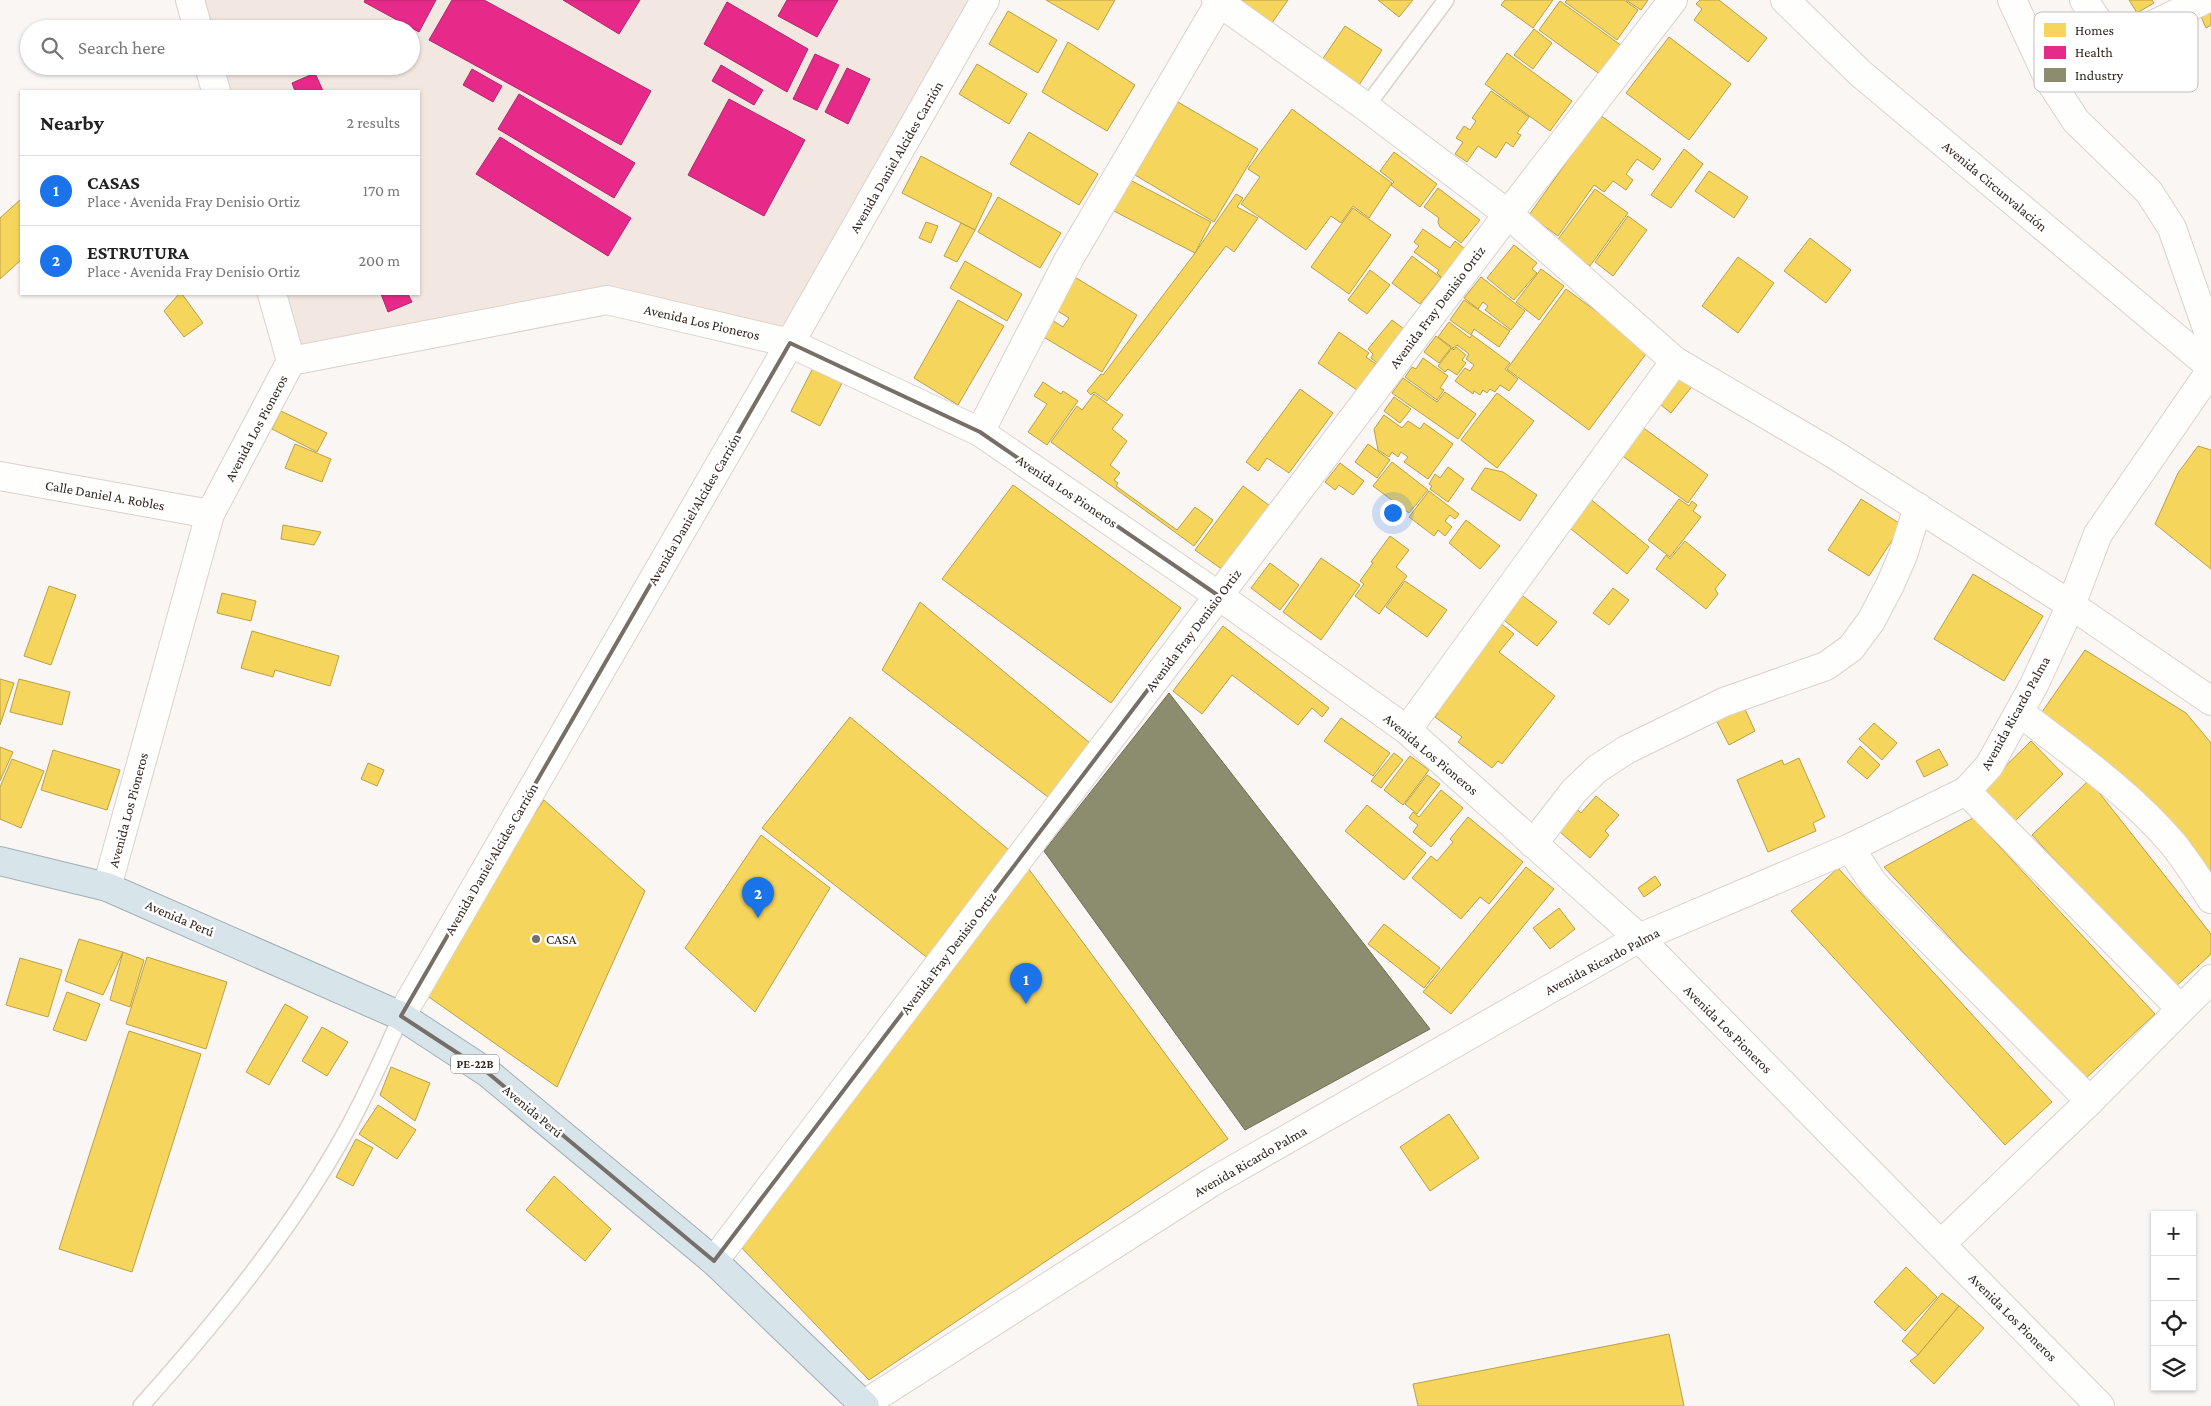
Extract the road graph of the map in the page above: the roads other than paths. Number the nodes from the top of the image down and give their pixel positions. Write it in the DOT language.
graph roads {
  1 [pos="190,0"];
  2 [pos="985,0"];
  3 [pos="1446,0"];
  4 [pos="1673,0"];
  5 [pos="1785,0"];
  6 [pos="2012,0"];
  7 [pos="2084,0"];
  8 [pos="2204,0"];
  9 [pos="1219,1"];
  10 [pos="2091,12"];
  11 [pos="2179,12"];
  12 [pos="196,20"];
  13 [pos="2034,48"];
  14 [pos="212,75"];
  15 [pos="216,90"];
  16 [pos="2057,92"];
  17 [pos="1366,107"];
  18 [pos="1508,214"];
  19 [pos="272,295"];
  20 [pos="2211,340"];
  21 [pos="790,343"];
  22 [pos="291,361"];
  23 [pos="1675,361"];
  24 [pos="2211,369"];
  25 [pos="980,432"];
  26 [pos="0,476"];
  27 [pos="1918,507"];
  28 [pos="210,514"];
  29 [pos="1219,596"];
  30 [pos="2071,605"];
  31 [pos="2211,700"];
  32 [pos="2019,712"];
  33 [pos="1406,730"];
  34 [pos="1966,791"];
  35 [pos="1533,844"];
  36 [pos="1850,848"];
  37 [pos="0,861"];
  38 [pos="107,887"];
  39 [pos="2211,899"];
  40 [pos="1639,938"];
  41 [pos="2211,979"];
  42 [pos="2181,1008"];
  43 [pos="401,1016"];
  44 [pos="2090,1101"];
  45 [pos="1941,1244"];
  46 [pos="714,1262"];
  47 [pos="864,1405"];
  48 [pos="142,1406"];
  49 [pos="2100,1406"];
  1 -- 12 [label="street"];
  2 -- 21 [label="street, Avenida Daniel Alcides Carrión"];
  3 -- 17 [label="lane"];
  4 -- 18 [label="street, Avenida Fray Denisio Ortiz"];
  5 -- 24 [label="street, Avenida Circunvalación"];
  6 -- 13 [label="street"];
  7 -- 10 [label="street"];
  8 -- 11 [label="street"];
  9 -- 17 [label="street"];
  9 -- 25 [label="street"];
  14 -- 15 [label="street"];
  16 -- 20 [label="street"];
  17 -- 18 [label="street"];
  18 -- 23 [label="street"];
  18 -- 29 [label="street, Avenida Fray Denisio Ortiz"];
  19 -- 22 [label="street"];
  21 -- 22 [label="street, Avenida Los Pioneros"];
  21 -- 25 [label="street, Avenida Los Pioneros"];
  21 -- 43 [label="street, Avenida Daniel Alcides Carrión"];
  22 -- 28 [label="street, Avenida Los Pioneros"];
  23 -- 27 [label="street"];
  23 -- 33 [label="street"];
  24 -- 30 [label="street, Avenida Ricardo Palma"];
  25 -- 29 [label="street, Avenida Los Pioneros"];
  26 -- 28 [label="street, Calle Daniel A. Robles"];
  27 -- 30 [label="street"];
  27 -- 35 [label="street"];
  28 -- 38 [label="street, Avenida Los Pioneros"];
  29 -- 33 [label="street, Avenida Los Pioneros"];
  29 -- 46 [label="street, Avenida Fray Denisio Ortiz"];
  30 -- 31 [label="street"];
  30 -- 32 [label="street, Avenida Ricardo Palma"];
  32 -- 34 [label="street, Avenida Ricardo Palma"];
  32 -- 39 [label="street"];
  33 -- 35 [label="street, Avenida Los Pioneros"];
  34 -- 36 [label="street, Avenida Ricardo Palma"];
  34 -- 42 [label="street"];
  35 -- 40 [label="street, Avenida Los Pioneros"];
  36 -- 40 [label="street, Avenida Ricardo Palma"];
  36 -- 44 [label="street"];
  37 -- 38 [label="highway, Avenida Perú / PE-22B"];
  38 -- 43 [label="highway, Avenida Perú / PE-22B"];
  40 -- 45 [label="street, Avenida Los Pioneros"];
  40 -- 47 [label="street, Avenida Ricardo Palma"];
  41 -- 42 [label="street"];
  42 -- 44 [label="street"];
  43 -- 46 [label="highway, Avenida Perú / PE-22B"];
  43 -- 48 [label="lane"];
  44 -- 45 [label="street"];
  45 -- 49 [label="street, Avenida Los Pioneros"];
  46 -- 47 [label="highway, Avenida Perú / PE-22B"];
}
